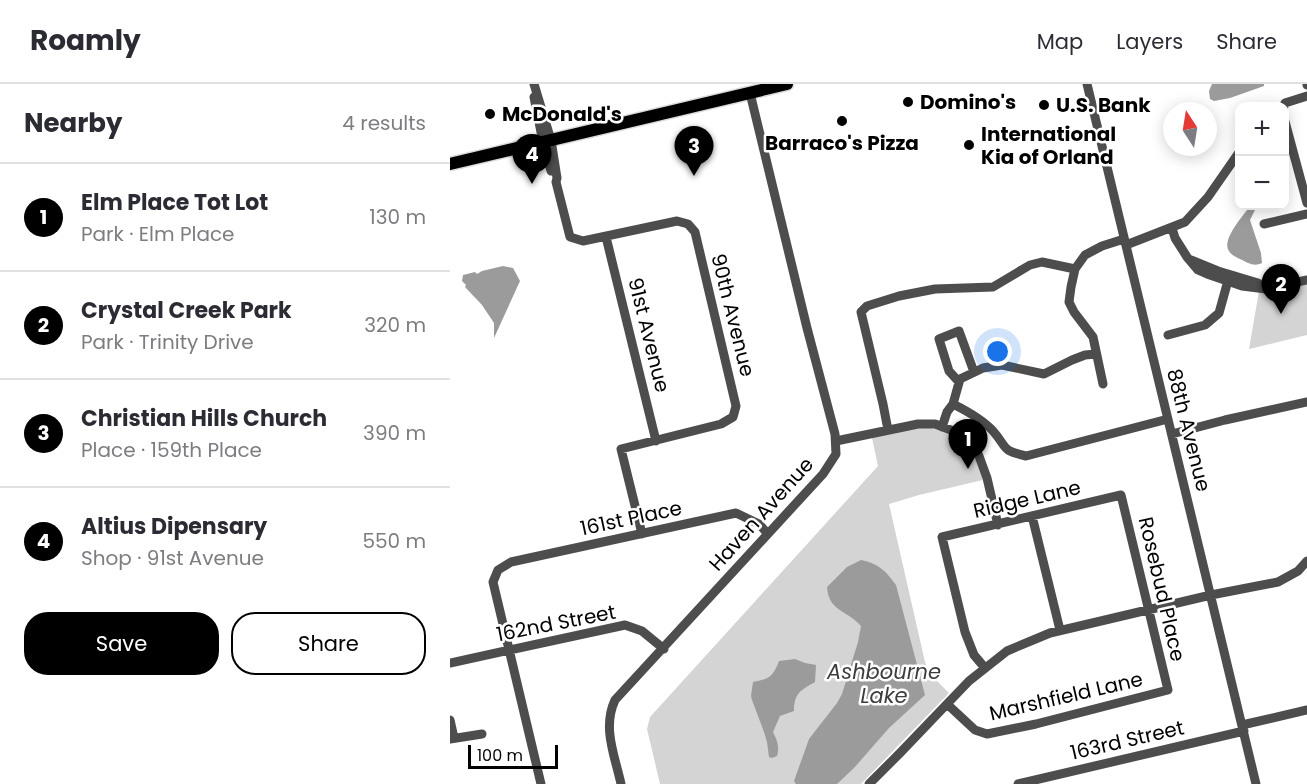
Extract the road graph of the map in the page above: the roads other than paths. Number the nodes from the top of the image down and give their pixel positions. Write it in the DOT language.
graph roads {
  1 [pos="787,84"];
  2 [pos="1087,84"];
  3 [pos="535,88"];
  4 [pos="750,93"];
  5 [pos="1307,96"];
  6 [pos="1289,102"];
  7 [pos="1289,136"];
  8 [pos="547,141"];
  9 [pos="1236,156"];
  10 [pos="450,164"];
  11 [pos="1307,202"];
  12 [pos="1307,214"];
  13 [pos="1264,224"];
  14 [pos="1172,228"];
  15 [pos="606,237"];
  16 [pos="1125,242"];
  17 [pos="1075,269"];
  18 [pos="1229,278"];
  19 [pos="1307,280"];
  20 [pos="1168,335"];
  21 [pos="1096,354"];
  22 [pos="974,372"];
  23 [pos="959,382"];
  24 [pos="1103,384"];
  25 [pos="1307,402"];
  26 [pos="953,404"];
  27 [pos="1168,419"];
  28 [pos="942,427"];
  29 [pos="888,430"];
  30 [pos="1172,434"];
  31 [pos="656,441"];
  32 [pos="836,441"];
  33 [pos="1121,495"];
  34 [pos="1032,516"];
  35 [pos="998,525"];
  36 [pos="642,534"];
  37 [pos="768,534"];
  38 [pos="1307,561"];
  39 [pos="1211,595"];
  40 [pos="1149,609"];
  41 [pos="1060,630"];
  42 [pos="664,649"];
  43 [pos="509,650"];
  44 [pos="450,663"];
  45 [pos="985,668"];
  46 [pos="1168,690"];
  47 [pos="947,704"];
  48 [pos="1307,710"];
  49 [pos="450,720"];
  50 [pos="1243,728"];
  51 [pos="482,734"];
  52 [pos="452,738"];
  53 [pos="1060,779"];
  54 [pos="541,784"];
  55 [pos="621,784"];
  56 [pos="869,784"];
  57 [pos="1018,784"];
  58 [pos="1256,784"];
  1 -- 4 [label="main road"];
  2 -- 16 [label="street, 88th Avenue"];
  3 -- 8 [label="street"];
  4 -- 8 [label="main road"];
  4 -- 32 [label="street"];
  5 -- 6 [label="street"];
  7 -- 11 [label="street"];
  8 -- 10 [label="main road"];
  8 -- 15 [label="street"];
  9 -- 14 [label="street"];
  12 -- 13 [label="street"];
  14 -- 16 [label="street"];
  14 -- 18 [label="street"];
  15 -- 31 [label="street, 91st Avenue"];
  15 -- 31 [label="street, 90th Avenue"];
  16 -- 17 [label="street"];
  16 -- 27 [label="street, 88th Avenue"];
  17 -- 21 [label="street"];
  17 -- 29 [label="street"];
  18 -- 19 [label="street"];
  18 -- 20 [label="street"];
  21 -- 22 [label="street"];
  21 -- 24 [label="street"];
  22 -- 23 [label="street"];
  22 -- 23 [label="street"];
  23 -- 26 [label="street"];
  25 -- 30 [label="street"];
  26 -- 27 [label="street"];
  26 -- 28 [label="street"];
  27 -- 30 [label="street, 88th Avenue"];
  28 -- 29 [label="street"];
  28 -- 35 [label="street"];
  29 -- 32 [label="street"];
  30 -- 39 [label="street, 88th Avenue"];
  31 -- 36 [label="street"];
  32 -- 37 [label="street, Haven Avenue"];
  33 -- 34 [label="street, Ridge Lane"];
  33 -- 40 [label="street, Rosebud Place"];
  34 -- 35 [label="street, Ridge Lane"];
  34 -- 41 [label="street"];
  35 -- 45 [label="street, Ridge Lane"];
  36 -- 37 [label="street, 161st Place"];
  36 -- 43 [label="street, 161st Place"];
  37 -- 42 [label="street, Haven Avenue"];
  38 -- 39 [label="street"];
  39 -- 40 [label="street"];
  39 -- 50 [label="street, 88th Avenue"];
  40 -- 41 [label="street"];
  40 -- 46 [label="street, Rosebud Place"];
  41 -- 45 [label="street"];
  42 -- 43 [label="street, 162nd Street"];
  42 -- 55 [label="street, Haven Avenue"];
  43 -- 44 [label="street, 162nd Street"];
  43 -- 54 [label="street"];
  45 -- 47 [label="street"];
  46 -- 47 [label="street, Marshfield Lane"];
  47 -- 56 [label="street"];
  48 -- 50 [label="street, 163rd Street"];
  49 -- 52 [label="street"];
  50 -- 53 [label="street, 163rd Street"];
  50 -- 58 [label="street, 88th Avenue"];
  51 -- 52 [label="street"];
  53 -- 57 [label="street, 163rd Street"];
}
